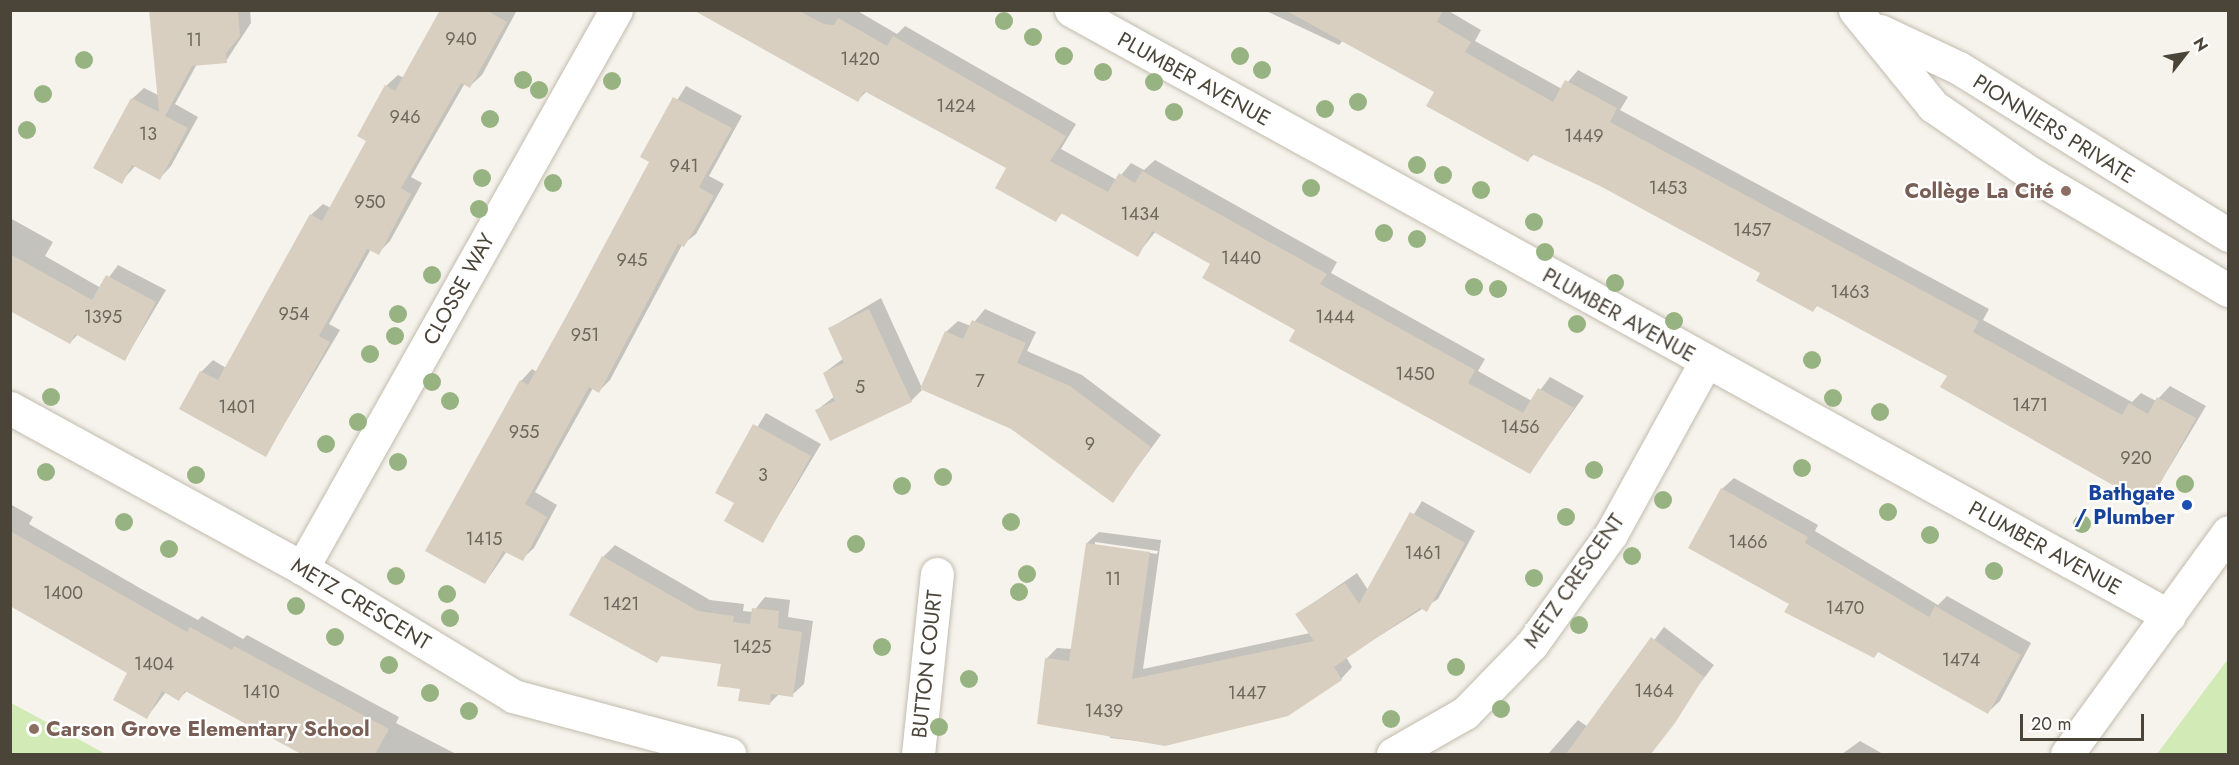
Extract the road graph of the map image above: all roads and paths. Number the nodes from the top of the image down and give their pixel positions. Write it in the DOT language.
graph roads {
  1 [pos="616,10"];
  2 [pos="1071,10"];
  3 [pos="1866,20"];
  4 [pos="2229,235"];
  5 [pos="2229,290"];
  6 [pos="1705,363"];
  7 [pos="10,408"];
  8 [pos="2229,532"];
  9 [pos="302,568"];
  10 [pos="937,574"];
  11 [pos="2169,616"];
  12 [pos="729,754"];
  13 [pos="918,754"];
  14 [pos="1393,754"];
  15 [pos="2067,754"];
  1 -- 9 [label="street, CLOSSE WAY"];
  2 -- 6 [label="street, PLUMBER AVENUE"];
  3 -- 4 [label="street, PIONNIERS PRIVATE"];
  3 -- 5 [label="street, PIONNIERS PRIVATE"];
  6 -- 11 [label="street, PLUMBER AVENUE"];
  6 -- 14 [label="street, METZ CRESCENT"];
  7 -- 9 [label="street, METZ CRESCENT"];
  8 -- 11 [label="street"];
  9 -- 12 [label="street, METZ CRESCENT"];
  10 -- 13 [label="street, BUTTON COURT"];
  11 -- 15 [label="street"];
}
